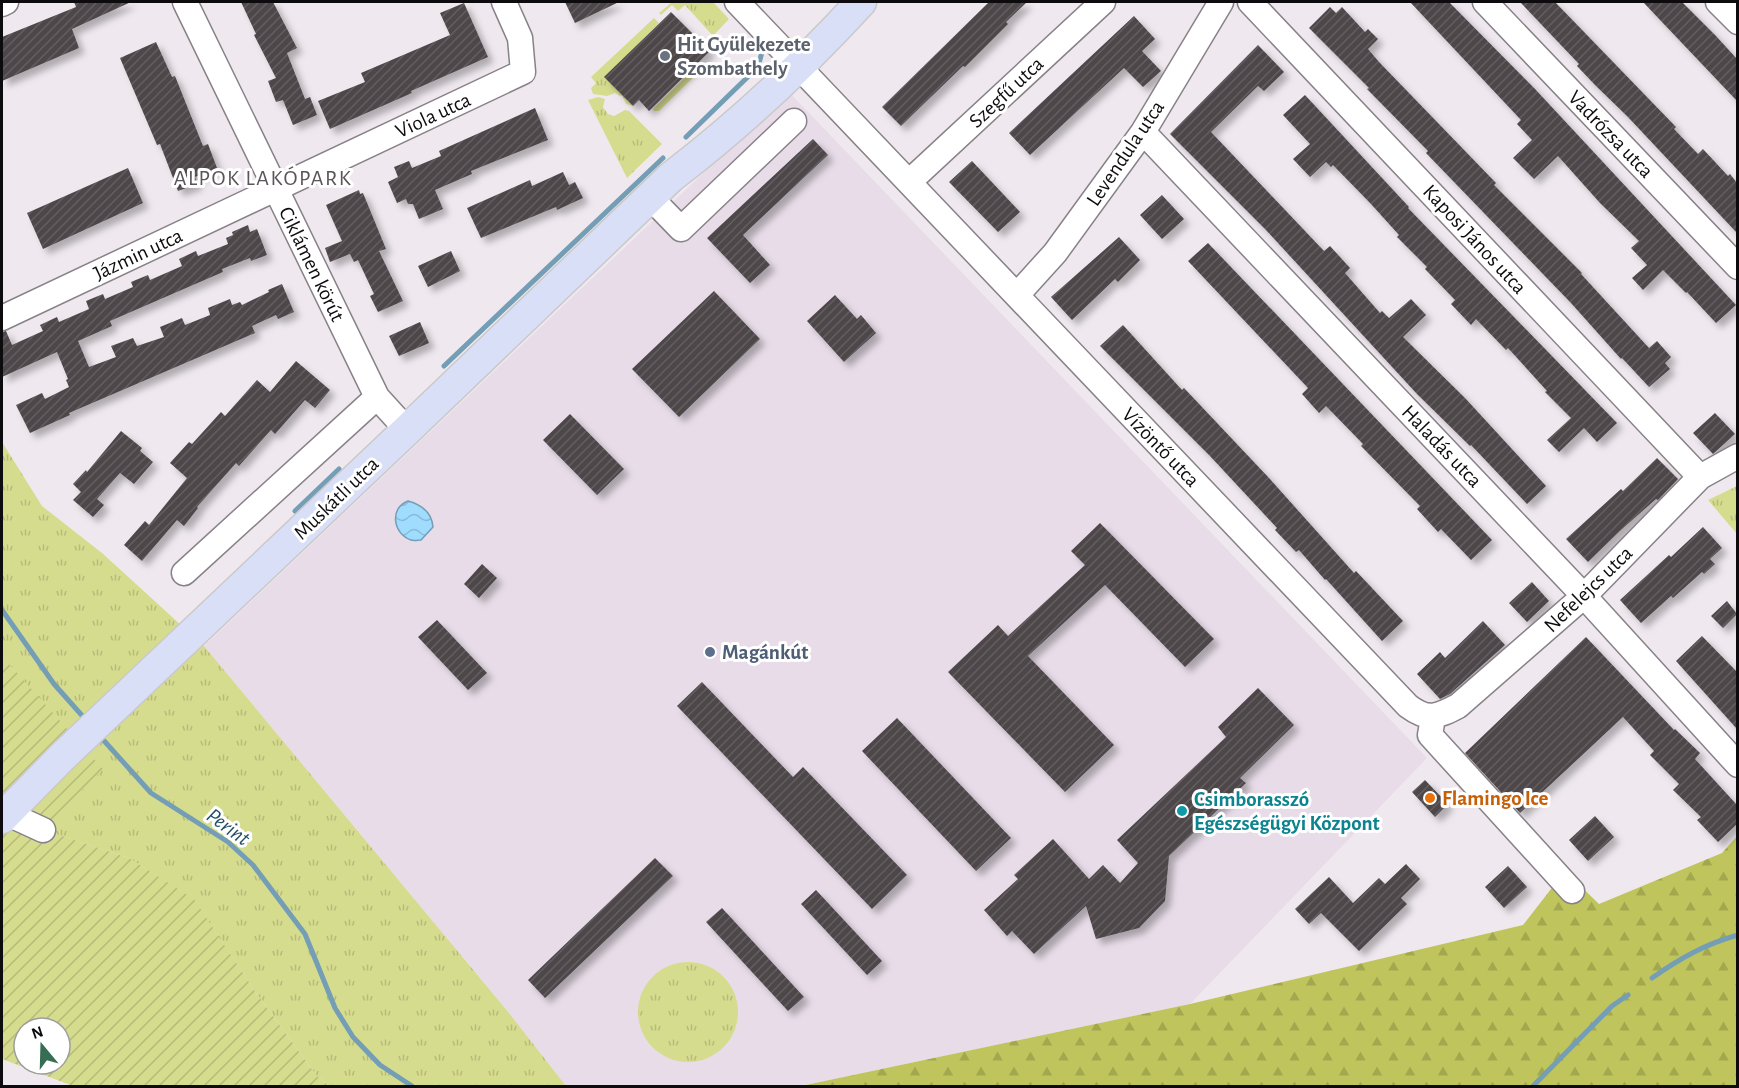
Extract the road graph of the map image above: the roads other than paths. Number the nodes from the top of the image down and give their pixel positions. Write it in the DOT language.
graph roads {
  1 [pos="6,2"];
  2 [pos="184,2"];
  3 [pos="504,2"];
  4 [pos="737,2"];
  5 [pos="842,2"];
  6 [pos="861,2"];
  7 [pos="1103,2"];
  8 [pos="1250,2"];
  9 [pos="1485,2"];
  10 [pos="1718,2"];
  11 [pos="1216,3"];
  12 [pos="2,4"];
  13 [pos="1737,22"];
  14 [pos="792,60"];
  15 [pos="794,122"];
  16 [pos="1143,132"];
  17 [pos="909,182"];
  18 [pos="275,189"];
  19 [pos="650,197"];
  20 [pos="1737,267"];
  21 [pos="1017,295"];
  22 [pos="2,318"];
  23 [pos="377,397"];
  24 [pos="407,430"];
  25 [pos="1737,456"];
  26 [pos="1700,477"];
  27 [pos="184,573"];
  28 [pos="1584,596"];
  29 [pos="1433,717"];
  30 [pos="1737,765"];
  31 [pos="4,816"];
  32 [pos="44,830"];
  33 [pos="1572,891"];
  1 -- 12 [label="street"];
  2 -- 18 [label="street, Ciklámen körút"];
  3 -- 18 [label="street, Viola utca"];
  4 -- 14 [label="street, Vízöntő utca"];
  5 -- 14 [label="main road, Muskátli utca"];
  6 -- 14 [label="main road, Muskátli utca"];
  7 -- 17 [label="street, Szegfű utca"];
  8 -- 26 [label="street, Kaposi János utca"];
  9 -- 20 [label="street, Vadrózsa utca"];
  10 -- 13 [label="street"];
  11 -- 16 [label="street, Levendula utca"];
  14 -- 17 [label="street, Vízöntő utca"];
  14 -- 19 [label="main road, Muskátli utca"];
  15 -- 19 [label="street"];
  16 -- 21 [label="street, Levendula utca"];
  16 -- 28 [label="street, Haladás utca"];
  17 -- 21 [label="street, Vízöntő utca"];
  18 -- 22 [label="street, Jázmin utca"];
  18 -- 23 [label="street, Ciklámen körút"];
  19 -- 24 [label="main road, Muskátli utca"];
  21 -- 29 [label="street, Vízöntő utca"];
  23 -- 24 [label="street, Ciklámen körút"];
  23 -- 27 [label="street"];
  24 -- 31 [label="main road, Muskátli utca"];
  25 -- 26 [label="street, Nefelejcs utca"];
  26 -- 28 [label="street, Nefelejcs utca"];
  28 -- 29 [label="street, Nefelejcs utca"];
  28 -- 30 [label="street, Haladás utca"];
  29 -- 33 [label="street"];
  31 -- 32 [label="street"];
}
